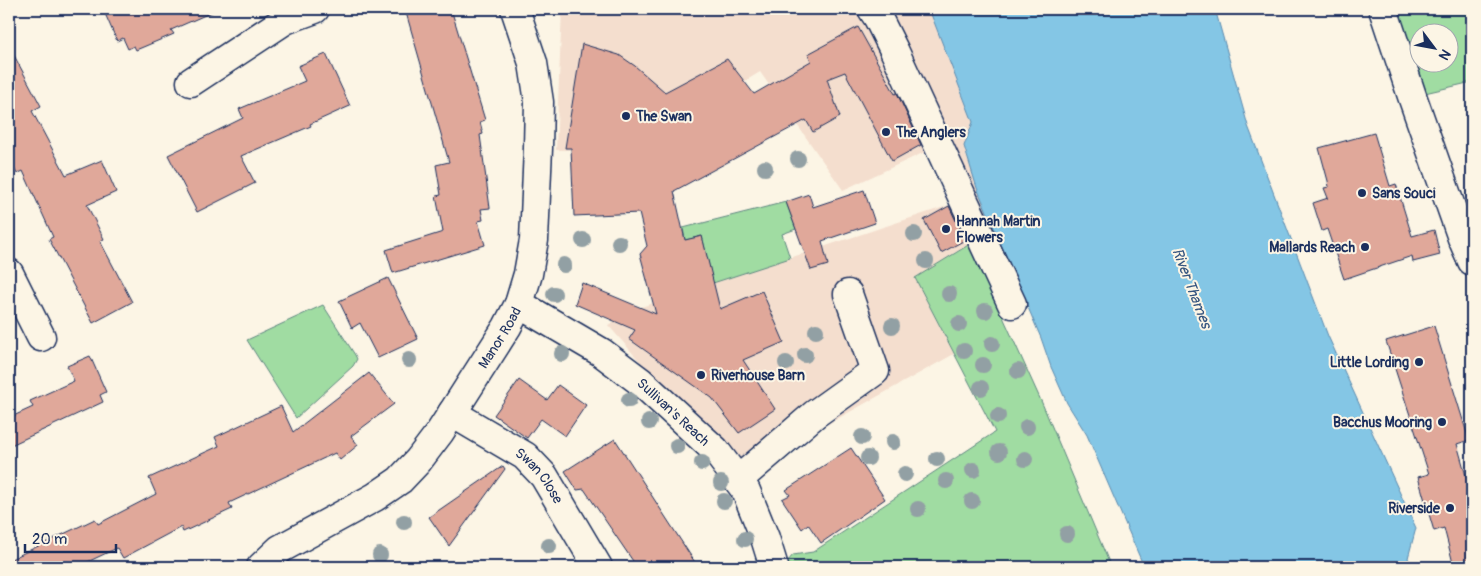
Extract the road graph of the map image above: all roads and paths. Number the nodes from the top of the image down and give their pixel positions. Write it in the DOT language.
graph roads {
  1 [pos="315,9"];
  2 [pos="515,9"];
  3 [pos="872,9"];
  4 [pos="1383,9"];
  5 [pos="191,82"];
  6 [pos="1472,261"];
  7 [pos="9,273"];
  8 [pos="848,294"];
  9 [pos="519,304"];
  10 [pos="1012,304"];
  11 [pos="41,336"];
  12 [pos="452,413"];
  13 [pos="738,480"];
  14 [pos="261,567"];
  15 [pos="598,567"];
  16 [pos="774,567"];
  1 -- 5 [label="street"];
  2 -- 9 [label="street, Manor Road"];
  3 -- 10 [label="street"];
  4 -- 6 [label="street"];
  7 -- 11 [label="street"];
  8 -- 13 [label="street"];
  9 -- 12 [label="street, Manor Road"];
  9 -- 13 [label="street, Sullivan's Reach"];
  12 -- 14 [label="street, Manor Road"];
  12 -- 15 [label="street, Swan Close"];
  13 -- 16 [label="street, Sullivan's Reach"];
}
